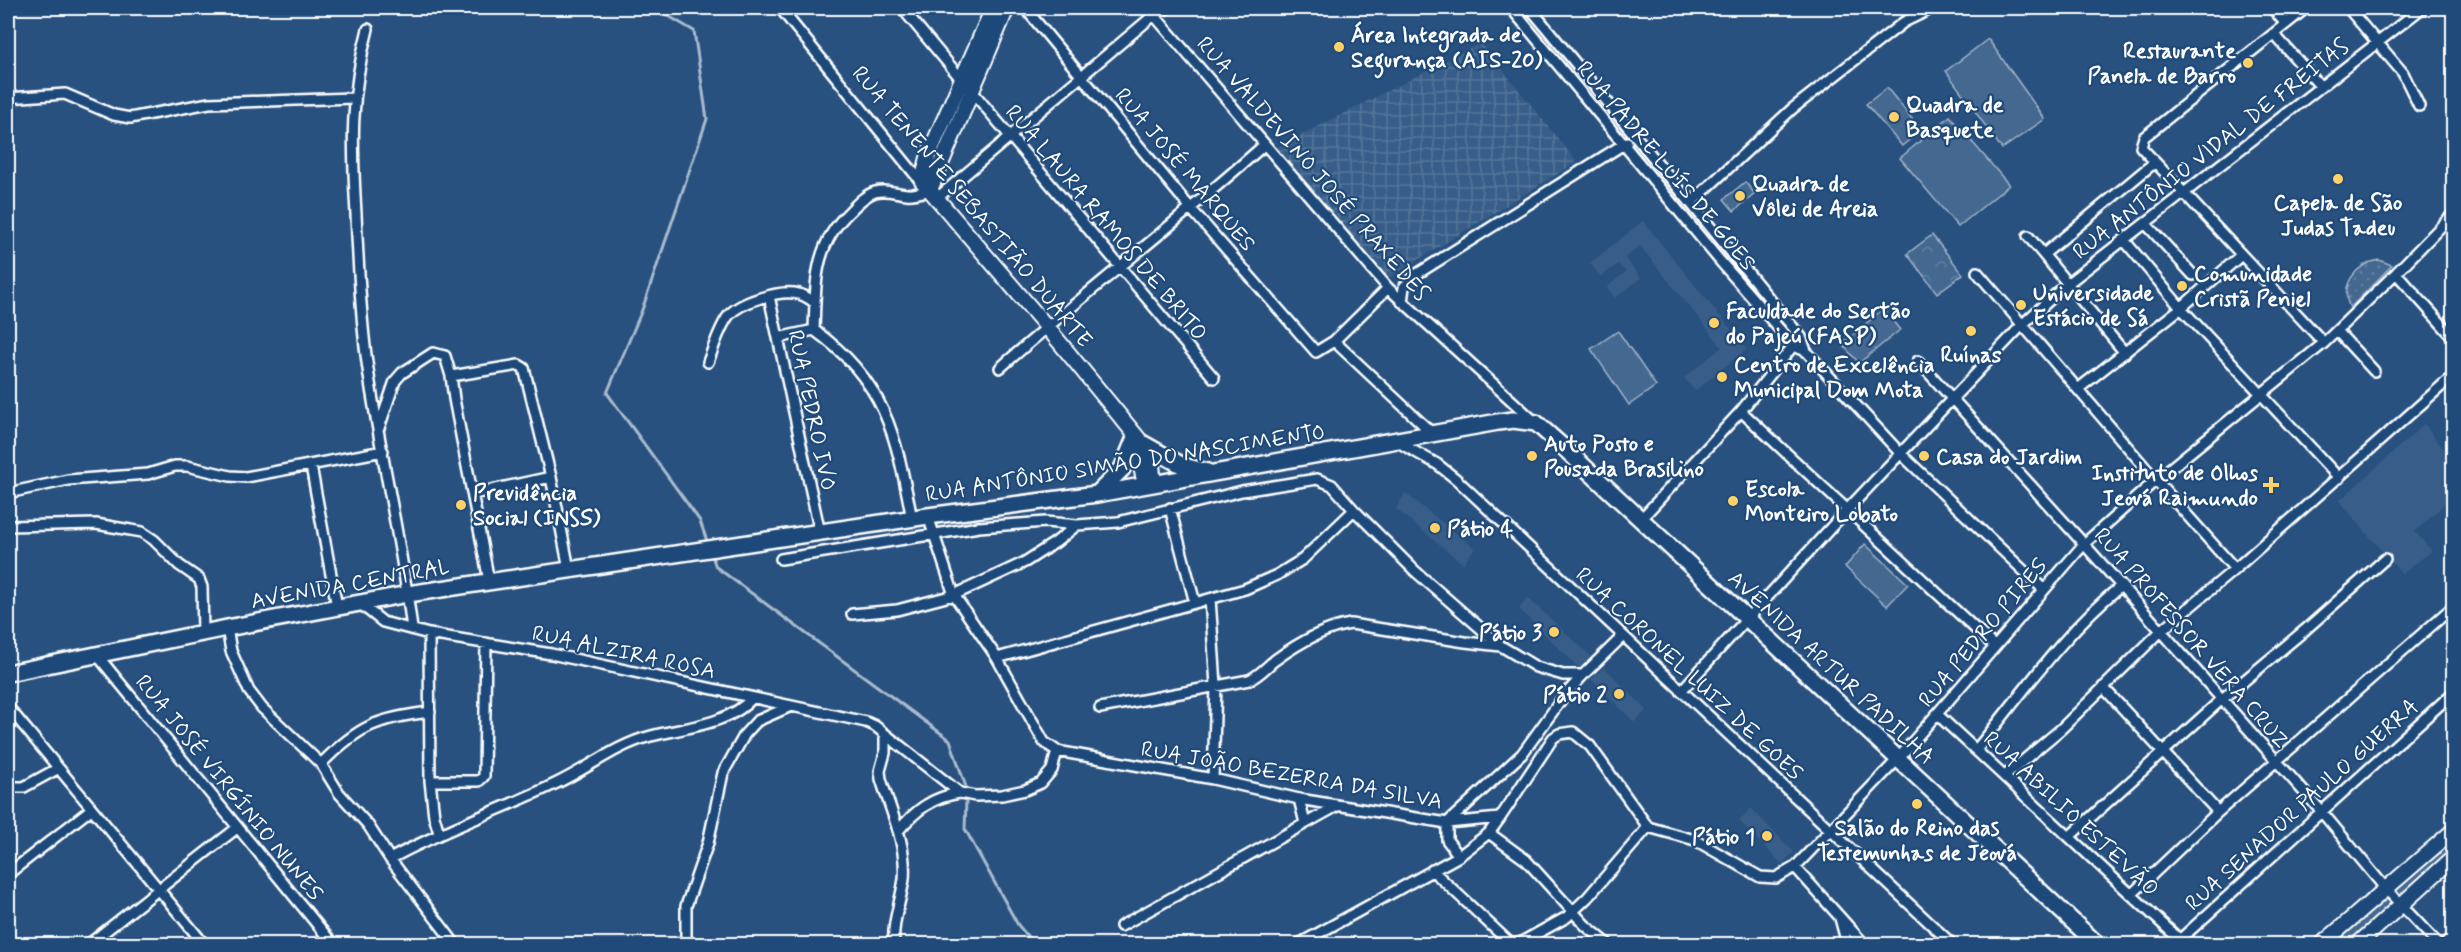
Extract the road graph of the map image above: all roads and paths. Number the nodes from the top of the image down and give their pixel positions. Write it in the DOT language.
graph roads {
  1 [pos="780,8"];
  2 [pos="902,8"];
  3 [pos="993,8"];
  4 [pos="1007,8"];
  5 [pos="1025,8"];
  6 [pos="1167,8"];
  7 [pos="1511,8"];
  8 [pos="1530,8"];
  9 [pos="1933,8"];
  10 [pos="2272,8"];
  11 [pos="2306,8"];
  12 [pos="2348,8"];
  13 [pos="2422,8"];
  14 [pos="1151,11"];
  15 [pos="2286,24"];
  16 [pos="368,29"];
  17 [pos="2274,34"];
  18 [pos="2378,44"];
  19 [pos="1082,74"];
  20 [pos="967,85"];
  21 [pos="2321,87"];
  22 [pos="8,98"];
  23 [pos="354,99"];
  24 [pos="2419,106"];
  25 [pos="1636,134"];
  26 [pos="1010,138"];
  27 [pos="1624,144"];
  28 [pos="1264,145"];
  29 [pos="2155,162"];
  30 [pos="927,191"];
  31 [pos="2184,194"];
  32 [pos="1692,202"];
  33 [pos="1192,210"];
  34 [pos="2454,213"];
  35 [pos="2146,224"];
  36 [pos="2028,236"];
  37 [pos="2124,240"];
  38 [pos="2044,254"];
  39 [pos="2241,256"];
  40 [pos="1119,267"];
  41 [pos="1977,272"];
  42 [pos="2397,273"];
  43 [pos="2193,275"];
  44 [pos="2067,284"];
  45 [pos="1388,288"];
  46 [pos="769,296"];
  47 [pos="1402,302"];
  48 [pos="815,303"];
  49 [pos="2181,308"];
  50 [pos="2023,324"];
  51 [pos="1047,327"];
  52 [pos="814,330"];
  53 [pos="2337,331"];
  54 [pos="1801,337"];
  55 [pos="778,338"];
  56 [pos="2454,338"];
  57 [pos="1334,341"];
  58 [pos="2324,343"];
  59 [pos="1794,346"];
  60 [pos="1806,351"];
  61 [pos="2125,352"];
  62 [pos="1918,361"];
  63 [pos="708,362"];
  64 [pos="1000,368"];
  65 [pos="2374,371"];
  66 [pos="2454,375"];
  67 [pos="451,376"];
  68 [pos="1214,378"];
  69 [pos="2078,389"];
  70 [pos="2260,393"];
  71 [pos="1952,399"];
  72 [pos="1740,411"];
  73 [pos="1536,423"];
  74 [pos="378,430"];
  75 [pos="1432,434"];
  76 [pos="1137,438"];
  77 [pos="1394,440"];
  78 [pos="383,451"];
  79 [pos="1901,454"];
  80 [pos="311,466"];
  81 [pos="1214,473"];
  82 [pos="550,477"];
  83 [pos="2339,478"];
  84 [pos="2156,480"];
  85 [pos="1153,484"];
  86 [pos="8,493"];
  87 [pos="473,494"];
  88 [pos="1097,494"];
  89 [pos="1170,508"];
  90 [pos="1354,510"];
  91 [pos="1847,510"];
  92 [pos="920,518"];
  93 [pos="1641,519"];
  94 [pos="1077,525"];
  95 [pos="8,526"];
  96 [pos="820,533"];
  97 [pos="932,534"];
  98 [pos="2084,544"];
  99 [pos="704,550"];
  100 [pos="782,559"];
  101 [pos="2385,559"];
  102 [pos="569,569"];
  103 [pos="2235,569"];
  104 [pos="489,581"];
  105 [pos="2121,586"];
  106 [pos="2043,589"];
  107 [pos="408,594"];
  108 [pos="954,595"];
  109 [pos="1210,599"];
  110 [pos="358,603"];
  111 [pos="1195,603"];
  112 [pos="2454,606"];
  113 [pos="336,607"];
  114 [pos="852,614"];
  115 [pos="1748,618"];
  116 [pos="227,628"];
  117 [pos="412,628"];
  118 [pos="2161,631"];
  119 [pos="203,633"];
  120 [pos="429,634"];
  121 [pos="1623,636"];
  122 [pos="486,643"];
  123 [pos="1501,646"];
  124 [pos="1994,646"];
  125 [pos="97,655"];
  126 [pos="997,658"];
  127 [pos="8,673"];
  128 [pos="1583,675"];
  129 [pos="1216,685"];
  130 [pos="2103,687"];
  131 [pos="1681,691"];
  132 [pos="2454,692"];
  133 [pos="752,698"];
  134 [pos="2220,700"];
  135 [pos="792,705"];
  136 [pos="8,707"];
  137 [pos="1100,708"];
  138 [pos="430,712"];
  139 [pos="1938,715"];
  140 [pos="885,734"];
  141 [pos="1976,750"];
  142 [pos="1057,751"];
  143 [pos="2163,752"];
  144 [pos="1897,760"];
  145 [pos="2275,761"];
  146 [pos="321,764"];
  147 [pos="57,769"];
  148 [pos="2005,776"];
  149 [pos="1213,779"];
  150 [pos="430,781"];
  151 [pos="8,788"];
  152 [pos="960,793"];
  153 [pos="1299,799"];
  154 [pos="1337,806"];
  155 [pos="90,810"];
  156 [pos="2218,812"];
  157 [pos="2321,812"];
  158 [pos="1500,819"];
  159 [pos="1305,823"];
  160 [pos="1447,823"];
  161 [pos="1648,827"];
  162 [pos="237,828"];
  163 [pos="2454,830"];
  164 [pos="898,831"];
  165 [pos="1830,831"];
  166 [pos="439,833"];
  167 [pos="1489,833"];
  168 [pos="2070,836"];
  169 [pos="1459,856"];
  170 [pos="2454,857"];
  171 [pos="390,859"];
  172 [pos="1795,867"];
  173 [pos="1432,870"];
  174 [pos="8,874"];
  175 [pos="2386,889"];
  176 [pos="158,890"];
  177 [pos="2132,894"];
  178 [pos="2400,905"];
  179 [pos="1573,911"];
  180 [pos="1840,915"];
  181 [pos="1121,926"];
  182 [pos="2454,936"];
  183 [pos="2177,942"];
  184 [pos="454,944"];
  185 [pos="89,945"];
  186 [pos="204,945"];
  187 [pos="333,945"];
  188 [pos="686,945"];
  189 [pos="894,945"];
  190 [pos="1299,945"];
  191 [pos="1511,945"];
  192 [pos="1518,945"];
  193 [pos="1608,945"];
  194 [pos="1847,945"];
  195 [pos="1864,945"];
  196 [pos="1952,945"];
  197 [pos="2097,945"];
  198 [pos="2322,945"];
  199 [pos="2358,945"];
  200 [pos="2438,945"];
  201 [pos="2445,945"];
  1 -- 30 [label="street, RUA TENENTE SEBASTIÃO DUARTE"];
  2 -- 20 [label="street, RUA LAURA RAMOS DE BRITO"];
  3 -- 20 [label="street"];
  4 -- 20 [label="street"];
  5 -- 19 [label="street, RUA JOSÉ MARQUES"];
  6 -- 14 [label="street"];
  7 -- 27 [label="street, RUA PADRE LUÍS DE GOES"];
  8 -- 25 [label="street, RUA PADRE LUÍS DE GOES"];
  9 -- 32 [label="street"];
  10 -- 15 [label="street"];
  11 -- 15 [label="street"];
  12 -- 18 [label="street"];
  13 -- 18 [label="street, RUA ANTÔNIO VIDAL DE FREITAS"];
  14 -- 19 [label="street"];
  14 -- 28 [label="street, RUA VALDEVINO JOSÉ PRAXEDES"];
  15 -- 17 [label="street"];
  16 -- 23 [label="street"];
  17 -- 21 [label="street"];
  17 -- 29 [label="street"];
  18 -- 21 [label="street, RUA ANTÔNIO VIDAL DE FREITAS"];
  18 -- 24 [label="street"];
  19 -- 26 [label="street"];
  19 -- 33 [label="street, RUA JOSÉ MARQUES"];
  20 -- 26 [label="street, RUA LAURA RAMOS DE BRITO"];
  20 -- 30 [label="street"];
  21 -- 31 [label="street, RUA ANTÔNIO VIDAL DE FREITAS"];
  22 -- 23 [label="street"];
  23 -- 74 [label="street"];
  25 -- 27 [label="street"];
  25 -- 32 [label="street, RUA PADRE LUÍS DE GOES"];
  26 -- 30 [label="street"];
  26 -- 40 [label="street, RUA LAURA RAMOS DE BRITO"];
  27 -- 47 [label="street"];
  27 -- 59 [label="street, RUA PADRE LUÍS DE GOES"];
  28 -- 33 [label="street"];
  28 -- 45 [label="street, RUA VALDEVINO JOSÉ PRAXEDES"];
  29 -- 31 [label="street"];
  29 -- 38 [label="street"];
  30 -- 48 [label="street"];
  30 -- 51 [label="street, RUA TENENTE SEBASTIÃO DUARTE"];
  31 -- 35 [label="street, RUA ANTÔNIO VIDAL DE FREITAS"];
  31 -- 39 [label="street"];
  32 -- 54 [label="street, RUA PADRE LUÍS DE GOES"];
  33 -- 40 [label="street"];
  33 -- 57 [label="street, RUA JOSÉ MARQUES"];
  34 -- 42 [label="street, RUA PEDRO PIRES"];
  35 -- 37 [label="street, RUA ANTÔNIO VIDAL DE FREITAS"];
  35 -- 43 [label="street"];
  36 -- 38 [label="street"];
  37 -- 44 [label="street, RUA ANTÔNIO VIDAL DE FREITAS"];
  37 -- 49 [label="street"];
  38 -- 44 [label="street"];
  39 -- 49 [label="street"];
  39 -- 58 [label="street"];
  40 -- 51 [label="street"];
  40 -- 68 [label="street, RUA LAURA RAMOS DE BRITO"];
  41 -- 50 [label="street"];
  42 -- 53 [label="street, RUA PEDRO PIRES"];
  42 -- 56 [label="street"];
  44 -- 50 [label="street, RUA ANTÔNIO VIDAL DE FREITAS"];
  44 -- 61 [label="street"];
  45 -- 47 [label="street, RUA VALDEVINO JOSÉ PRAXEDES"];
  45 -- 57 [label="street"];
  46 -- 48 [label="street"];
  46 -- 55 [label="street, RUA PEDRO IVO"];
  46 -- 63 [label="street"];
  47 -- 73 [label="street, RUA VALDEVINO JOSÉ PRAXEDES"];
  48 -- 52 [label="street"];
  49 -- 61 [label="street"];
  49 -- 70 [label="street"];
  50 -- 69 [label="street"];
  50 -- 71 [label="street, RUA ANTÔNIO VIDAL DE FREITAS"];
  51 -- 64 [label="street"];
  51 -- 76 [label="street, RUA TENENTE SEBASTIÃO DUARTE"];
  52 -- 55 [label="street"];
  52 -- 92 [label="street"];
  53 -- 58 [label="street, RUA PEDRO PIRES"];
  53 -- 65 [label="street"];
  54 -- 59 [label="street"];
  54 -- 60 [label="street, RUA PADRE LUÍS DE GOES"];
  55 -- 96 [label="street, RUA PEDRO IVO"];
  57 -- 75 [label="street"];
  58 -- 70 [label="street, RUA PEDRO PIRES"];
  59 -- 60 [label="street"];
  59 -- 72 [label="street"];
  60 -- 79 [label="street"];
  61 -- 69 [label="street"];
  62 -- 71 [label="street, RUA PROFESSOR VERA CRUZ"];
  66 -- 83 [label="street"];
  67 -- 74 [label="street"];
  67 -- 82 [label="street"];
  67 -- 87 [label="street"];
  69 -- 84 [label="street"];
  70 -- 83 [label="street"];
  70 -- 84 [label="street, RUA PEDRO PIRES"];
  71 -- 79 [label="street, RUA ANTÔNIO VIDAL DE FREITAS"];
  71 -- 98 [label="street, RUA PROFESSOR VERA CRUZ"];
  72 -- 91 [label="street"];
  72 -- 93 [label="street"];
  73 -- 75 [label="main road, RUA ANTÔNIO SIMÃO DO NASCIMENTO"];
  73 -- 93 [label="main road, AVENIDA ARTUR PADILHA"];
  74 -- 78 [label="street"];
  75 -- 77 [label="main road, RUA ANTÔNIO SIMÃO DO NASCIMENTO"];
  76 -- 81 [label="main road"];
  76 -- 85 [label="street, RUA TENENTE SEBASTIÃO DUARTE"];
  76 -- 88 [label="main road"];
  77 -- 81 [label="main road, RUA ANTÔNIO SIMÃO DO NASCIMENTO"];
  77 -- 121 [label="street, RUA CORONEL LUIZ DE GOES"];
  78 -- 80 [label="street"];
  78 -- 107 [label="street"];
  79 -- 91 [label="street, RUA ANTÔNIO VIDAL DE FREITAS"];
  79 -- 106 [label="street"];
  80 -- 86 [label="street"];
  80 -- 113 [label="street"];
  81 -- 85 [label="main road, RUA ANTÔNIO SIMÃO DO NASCIMENTO"];
  82 -- 87 [label="street"];
  82 -- 102 [label="street"];
  83 -- 103 [label="street"];
  84 -- 98 [label="street, RUA PEDRO PIRES"];
  84 -- 103 [label="street"];
  85 -- 88 [label="main road, RUA ANTÔNIO SIMÃO DO NASCIMENTO"];
  87 -- 104 [label="street"];
  88 -- 92 [label="main road, RUA ANTÔNIO SIMÃO DO NASCIMENTO"];
  89 -- 90 [label="street"];
  89 -- 94 [label="street"];
  89 -- 111 [label="street"];
  90 -- 109 [label="street"];
  90 -- 123 [label="street"];
  91 -- 115 [label="street, RUA ANTÔNIO VIDAL DE FREITAS"];
  91 -- 124 [label="street"];
  92 -- 96 [label="main road, RUA ANTÔNIO SIMÃO DO NASCIMENTO"];
  92 -- 97 [label="street"];
  93 -- 115 [label="main road, AVENIDA ARTUR PADILHA"];
  94 -- 97 [label="street"];
  94 -- 108 [label="street"];
  95 -- 119 [label="street"];
  96 -- 99 [label="main road, RUA ANTÔNIO SIMÃO DO NASCIMENTO"];
  97 -- 100 [label="street"];
  97 -- 108 [label="street"];
  98 -- 105 [label="street, RUA PROFESSOR VERA CRUZ"];
  98 -- 106 [label="street, RUA PEDRO PIRES"];
  99 -- 102 [label="main road, AVENIDA CENTRAL"];
  101 -- 134 [label="street"];
  102 -- 104 [label="main road, AVENIDA CENTRAL"];
  103 -- 118 [label="street"];
  104 -- 107 [label="main road, AVENIDA CENTRAL"];
  105 -- 118 [label="street, RUA PROFESSOR VERA CRUZ"];
  105 -- 141 [label="street"];
  106 -- 124 [label="street, RUA PEDRO PIRES"];
  107 -- 110 [label="main road, AVENIDA CENTRAL"];
  107 -- 117 [label="street"];
  108 -- 114 [label="street"];
  108 -- 126 [label="street"];
  109 -- 111 [label="street"];
  109 -- 129 [label="street"];
  110 -- 113 [label="main road, AVENIDA CENTRAL"];
  110 -- 117 [label="street, RUA ALZIRA ROSA"];
  111 -- 126 [label="street"];
  112 -- 145 [label="street"];
  113 -- 116 [label="main road, AVENIDA CENTRAL"];
  115 -- 131 [label="street, RUA ANTÔNIO VIDAL DE FREITAS"];
  115 -- 144 [label="main road, AVENIDA ARTUR PADILHA"];
  116 -- 119 [label="main road, AVENIDA CENTRAL"];
  116 -- 146 [label="street"];
  117 -- 120 [label="street, RUA ALZIRA ROSA"];
  118 -- 130 [label="street"];
  118 -- 134 [label="street, RUA PROFESSOR VERA CRUZ"];
  119 -- 125 [label="main road, AVENIDA CENTRAL"];
  120 -- 122 [label="street, RUA ALZIRA ROSA"];
  120 -- 138 [label="street"];
  121 -- 128 [label="street"];
  121 -- 131 [label="street, RUA CORONEL LUIZ DE GOES"];
  122 -- 133 [label="street, RUA ALZIRA ROSA"];
  122 -- 150 [label="street"];
  123 -- 128 [label="street"];
  123 -- 129 [label="street"];
  124 -- 139 [label="street, RUA PEDRO PIRES"];
  125 -- 127 [label="main road, AVENIDA CENTRAL"];
  125 -- 162 [label="street, RUA JOSÉ VIRGÍNIO NUNES"];
  126 -- 142 [label="street, RUA JOÃO BEZERRA DA SILVA"];
  128 -- 160 [label="street"];
  129 -- 137 [label="street"];
  129 -- 149 [label="street"];
  130 -- 143 [label="street"];
  130 -- 148 [label="street"];
  131 -- 165 [label="street, RUA CORONEL LUIZ DE GOES"];
  132 -- 157 [label="street, RUA SENADOR PAULO GUERRA"];
  133 -- 135 [label="street, RUA ALZIRA ROSA"];
  133 -- 166 [label="street"];
  134 -- 143 [label="street"];
  134 -- 145 [label="street, RUA PROFESSOR VERA CRUZ"];
  135 -- 140 [label="street, RUA ALZIRA ROSA"];
  135 -- 188 [label="street"];
  136 -- 147 [label="street"];
  138 -- 146 [label="street"];
  138 -- 150 [label="street"];
  139 -- 141 [label="street, RUA ABILIO ESTEVÃO"];
  139 -- 144 [label="street, RUA PEDRO PIRES"];
  140 -- 152 [label="street, RUA ALZIRA ROSA"];
  140 -- 164 [label="street"];
  141 -- 148 [label="street, RUA ABILIO ESTEVÃO"];
  142 -- 149 [label="street, RUA JOÃO BEZERRA DA SILVA"];
  142 -- 152 [label="street"];
  143 -- 156 [label="street"];
  143 -- 168 [label="street"];
  144 -- 165 [label="street, RUA PEDRO PIRES"];
  144 -- 197 [label="main road, AVENIDA ARTUR PADILHA"];
  145 -- 156 [label="street"];
  145 -- 157 [label="street, RUA PROFESSOR VERA CRUZ"];
  146 -- 171 [label="street"];
  147 -- 151 [label="street"];
  147 -- 155 [label="street"];
  148 -- 168 [label="street, RUA ABILIO ESTEVÃO"];
  149 -- 153 [label="street, RUA JOÃO BEZERRA DA SILVA"];
  150 -- 166 [label="street"];
  152 -- 164 [label="street"];
  153 -- 154 [label="street, RUA JOÃO BEZERRA DA SILVA"];
  153 -- 159 [label="street"];
  154 -- 159 [label="street"];
  154 -- 160 [label="street, RUA JOÃO BEZERRA DA SILVA"];
  155 -- 174 [label="street"];
  155 -- 176 [label="street"];
  156 -- 177 [label="street"];
  157 -- 175 [label="street, RUA PROFESSOR VERA CRUZ"];
  157 -- 183 [label="street, RUA SENADOR PAULO GUERRA"];
  158 -- 160 [label="street, RUA JOÃO BEZERRA DA SILVA"];
  158 -- 161 [label="street"];
  158 -- 167 [label="street"];
  159 -- 181 [label="street"];
  160 -- 169 [label="street"];
  161 -- 172 [label="street"];
  161 -- 179 [label="street"];
  162 -- 176 [label="street"];
  162 -- 187 [label="street, RUA JOSÉ VIRGÍNIO NUNES"];
  163 -- 175 [label="street"];
  164 -- 189 [label="street"];
  165 -- 172 [label="street, RUA PEDRO PIRES"];
  165 -- 196 [label="street, RUA CORONEL LUIZ DE GOES"];
  166 -- 171 [label="street"];
  167 -- 169 [label="street"];
  167 -- 179 [label="street"];
  168 -- 177 [label="street, RUA ABILIO ESTEVÃO"];
  169 -- 173 [label="street"];
  170 -- 178 [label="street"];
  171 -- 184 [label="street"];
  172 -- 180 [label="street"];
  173 -- 190 [label="street"];
  173 -- 191 [label="street"];
  175 -- 178 [label="street, RUA PROFESSOR VERA CRUZ"];
  175 -- 198 [label="street"];
  176 -- 185 [label="street"];
  176 -- 186 [label="street"];
  177 -- 183 [label="street, RUA ABILIO ESTEVÃO"];
  178 -- 199 [label="street"];
  178 -- 200 [label="street, RUA PROFESSOR VERA CRUZ"];
  179 -- 192 [label="street"];
  179 -- 193 [label="street"];
  180 -- 194 [label="street"];
  180 -- 195 [label="street"];
  182 -- 201 [label="street"];
}
